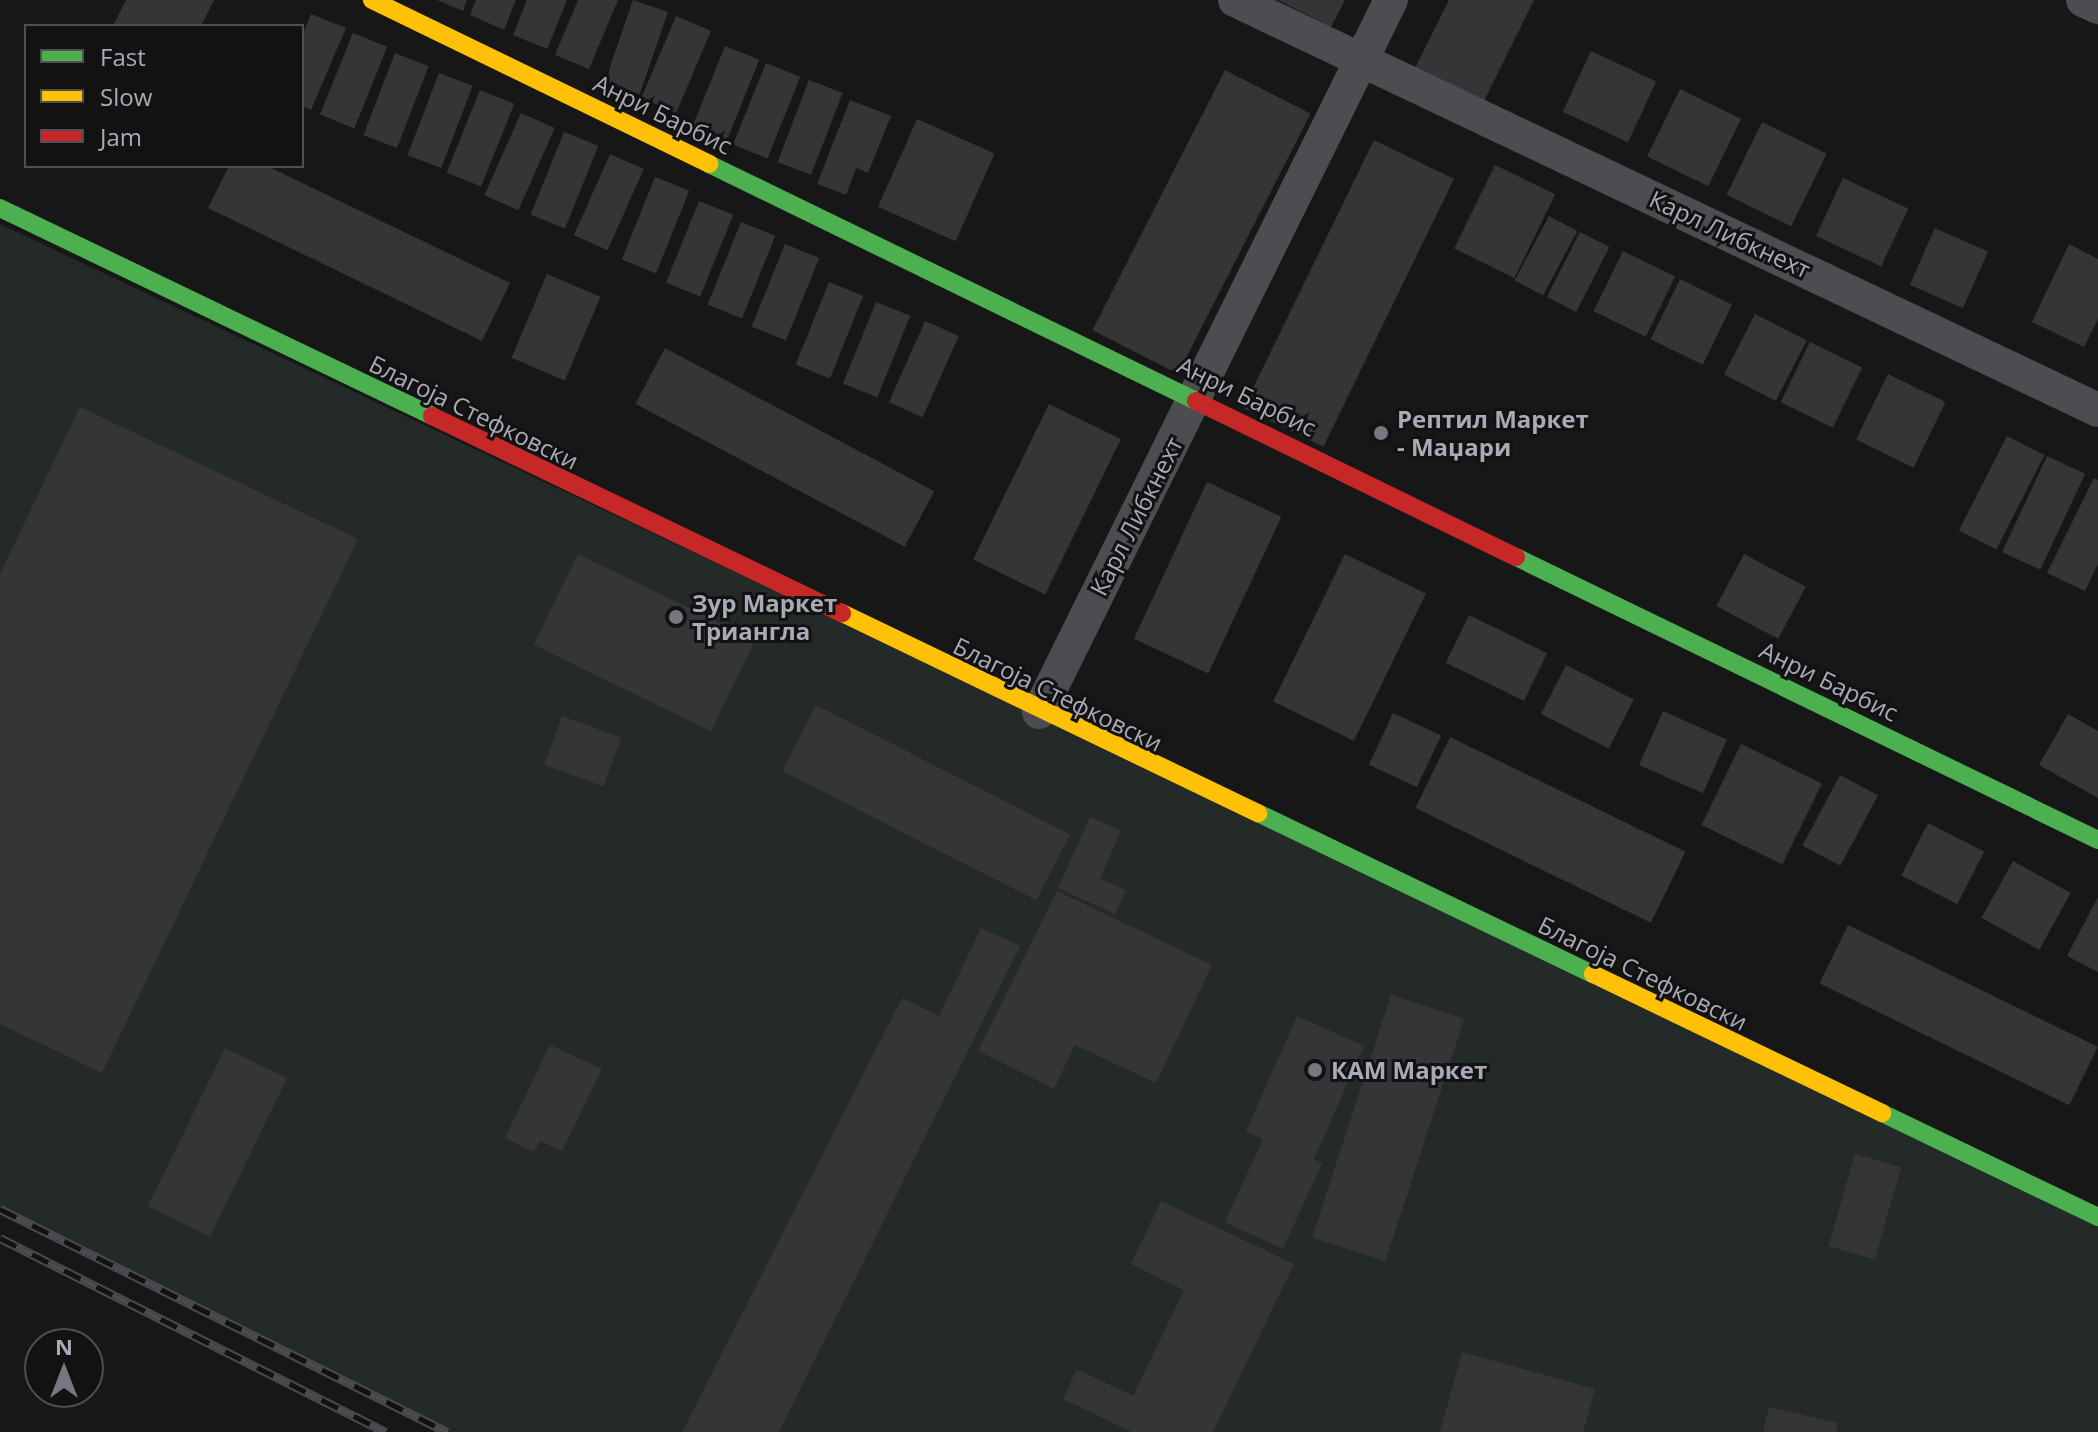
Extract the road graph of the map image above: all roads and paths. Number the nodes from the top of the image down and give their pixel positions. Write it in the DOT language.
graph roads {
  1 [pos="372,0"];
  2 [pos="1235,0"];
  3 [pos="1391,0"];
  4 [pos="2083,0"];
  5 [pos="2098,7"];
  6 [pos="1360,62"];
  7 [pos="0,208"];
  8 [pos="1195,398"];
  9 [pos="2098,410"];
  10 [pos="1039,712"];
  11 [pos="2098,840"];
  12 [pos="2098,1217"];
  1 -- 8 [label="main road, Анри Барбис"];
  2 -- 6 [label="street, Карл Либкнехт"];
  3 -- 6 [label="street, Карл Либкнехт"];
  4 -- 5 [label="street"];
  6 -- 8 [label="street, Карл Либкнехт"];
  6 -- 9 [label="street, Карл Либкнехт"];
  7 -- 10 [label="main road, Благоја Стефковски"];
  8 -- 10 [label="street, Карл Либкнехт"];
  8 -- 11 [label="main road, Анри Барбис"];
  10 -- 12 [label="main road, Благоја Стефковски"];
}
